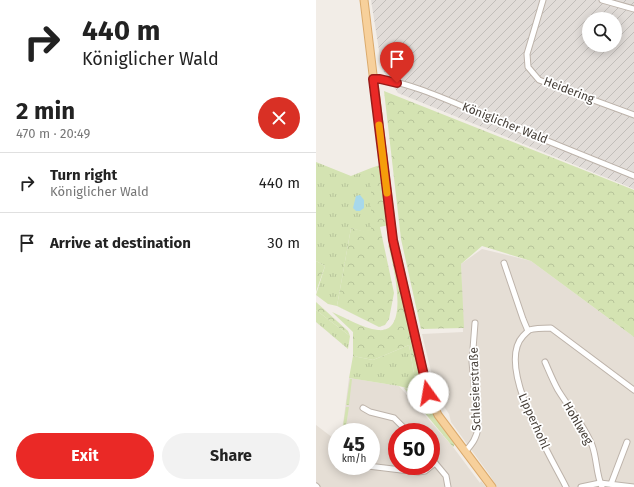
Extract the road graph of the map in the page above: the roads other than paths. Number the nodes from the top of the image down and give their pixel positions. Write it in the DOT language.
graph roads {
  1 [pos="364,0"];
  2 [pos="543,0"];
  3 [pos="602,0"];
  4 [pos="634,9"];
  5 [pos="373,79"];
  6 [pos="634,115"];
  7 [pos="634,176"];
  8 [pos="504,263"];
  9 [pos="475,323"];
  10 [pos="528,331"];
  11 [pos="545,362"];
  12 [pos="634,390"];
  13 [pos="363,408"];
  14 [pos="399,423"];
  15 [pos="627,442"];
  16 [pos="465,452"];
  17 [pos="440,469"];
  18 [pos="611,484"];
  19 [pos="601,485"];
  20 [pos="448,487"];
  21 [pos="492,487"];
  22 [pos="566,487"];
  23 [pos="581,487"];
  24 [pos="634,487"];
  1 -- 5 [label="main road"];
  2 -- 6 [label="street, Heidering"];
  3 -- 4 [label="street"];
  5 -- 7 [label="street, Königlicher Wald"];
  5 -- 16 [label="main road"];
  8 -- 10 [label="street"];
  9 -- 16 [label="street, Schlesierstraße"];
  10 -- 12 [label="street"];
  10 -- 22 [label="street, Lipperhohl"];
  11 -- 19 [label="street, Hohlweg"];
  13 -- 14 [label="street"];
  15 -- 18 [label="street"];
  16 -- 21 [label="main road"];
  17 -- 20 [label="street"];
  18 -- 19 [label="street"];
  18 -- 24 [label="street"];
  19 -- 23 [label="street"];
}
